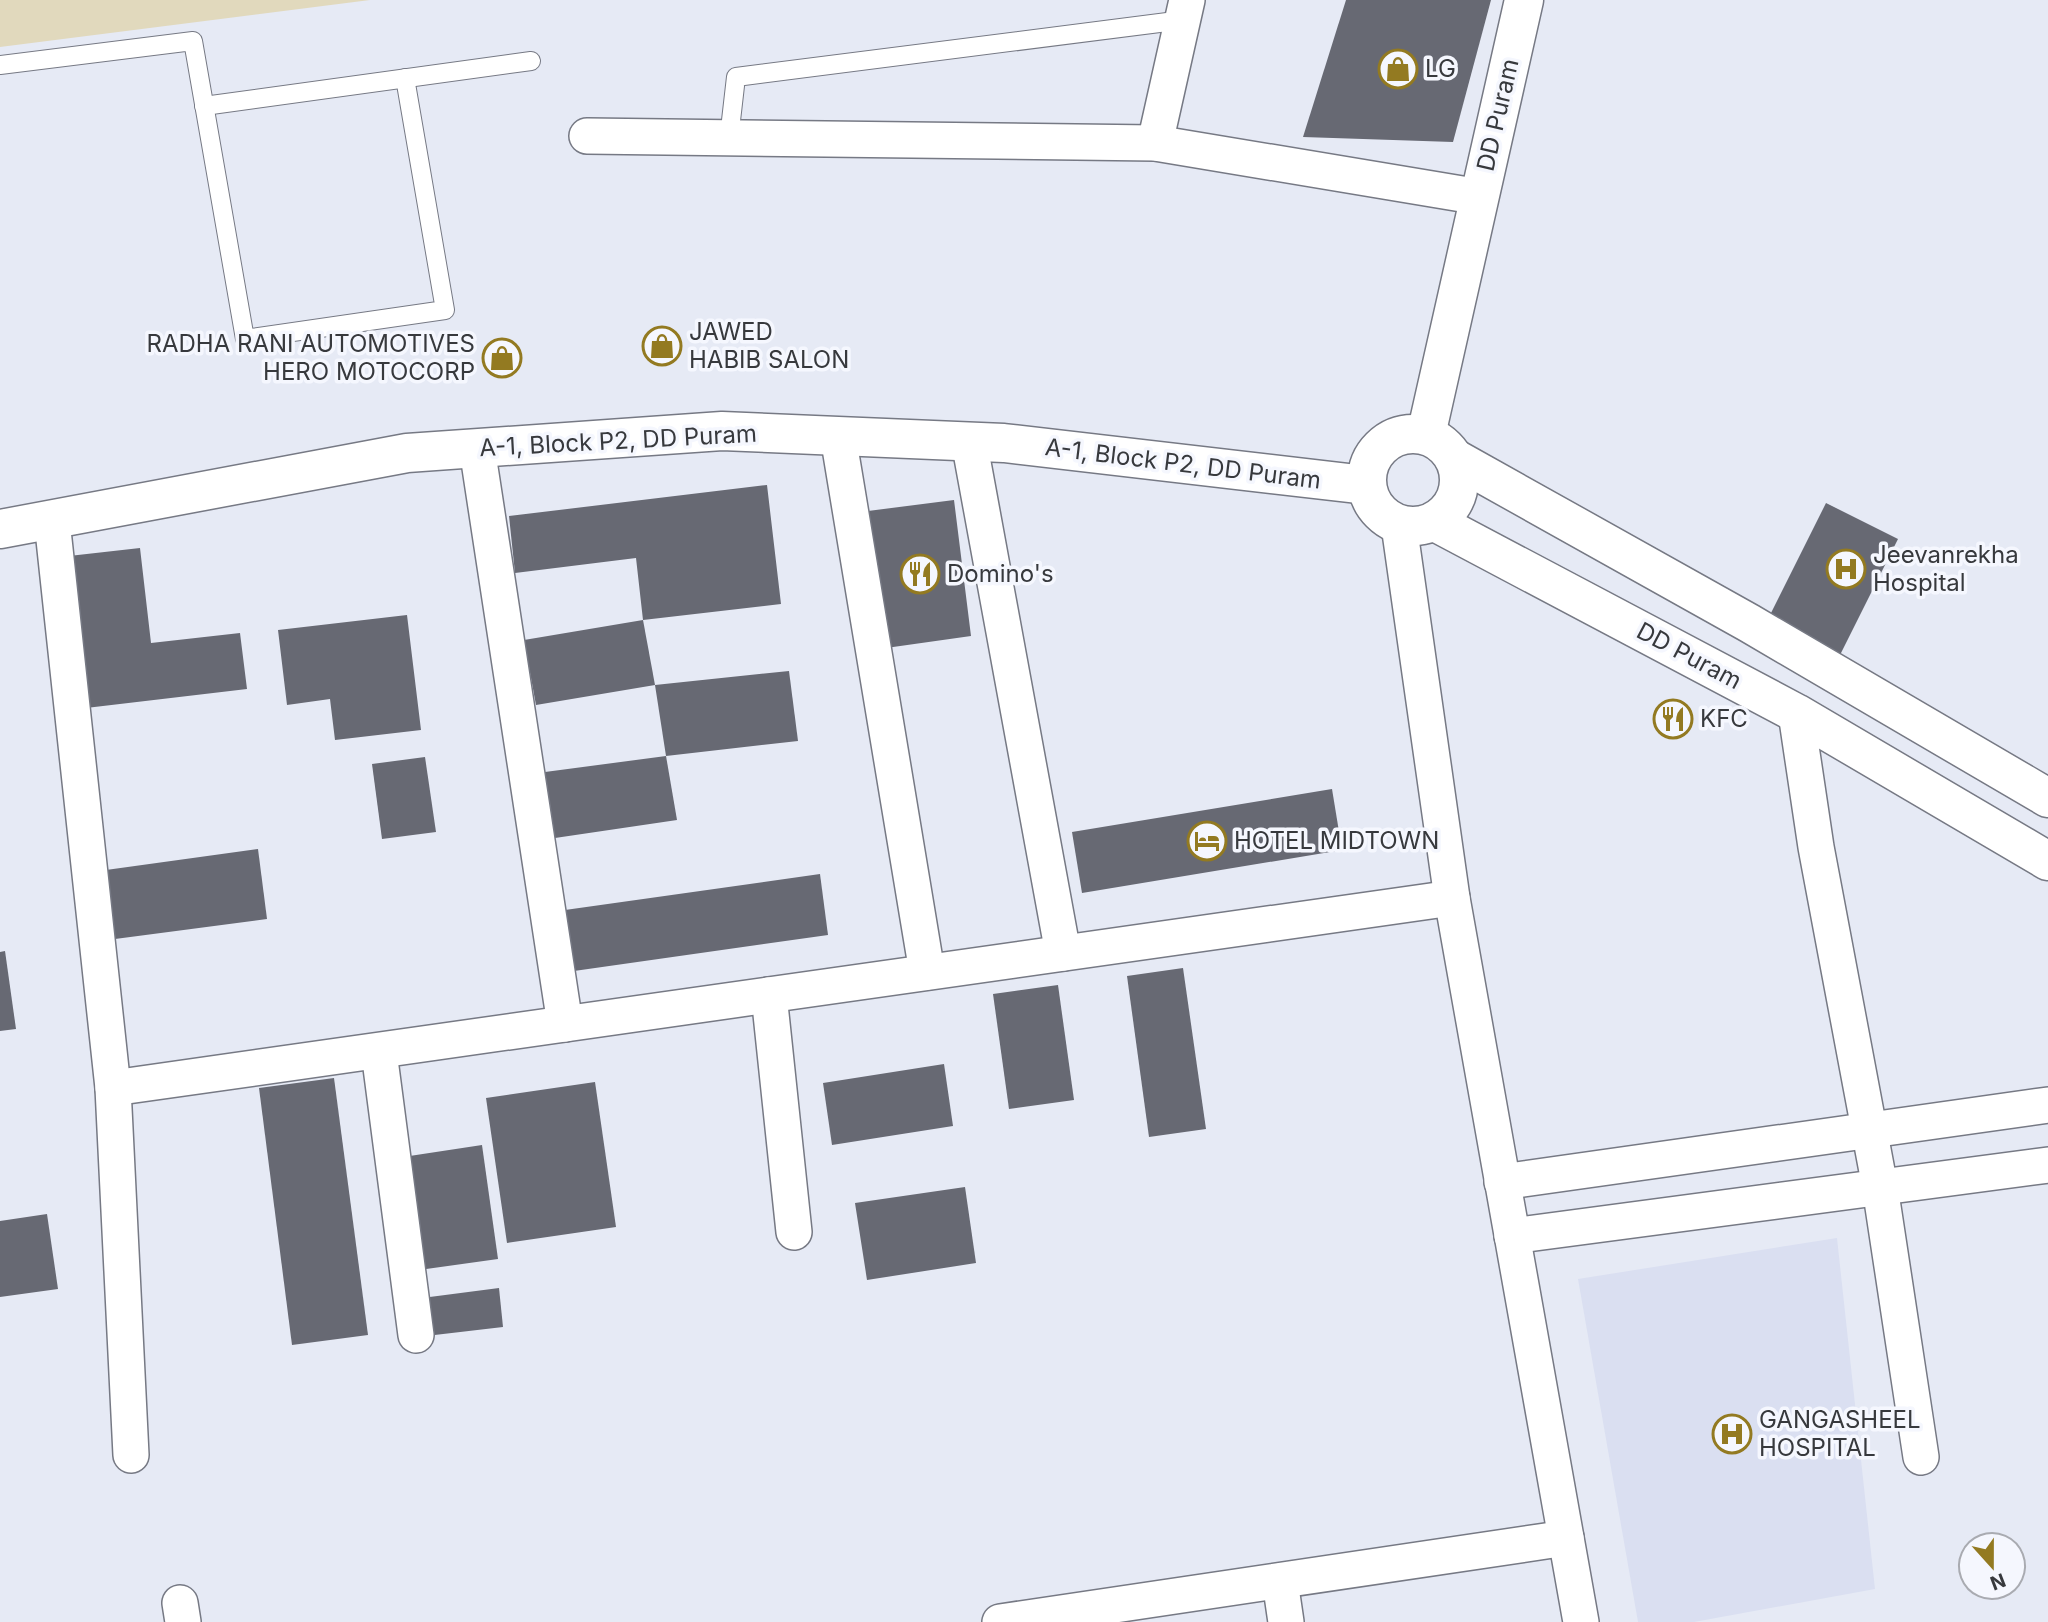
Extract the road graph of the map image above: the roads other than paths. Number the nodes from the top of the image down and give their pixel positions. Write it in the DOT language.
graph roads {
  1 [pos="1524,0"];
  2 [pos="1185,10"];
  3 [pos="531,61"];
  4 [pos="0,65"];
  5 [pos="405,78"];
  6 [pos="204,106"];
  7 [pos="587,136"];
  8 [pos="729,138"];
  9 [pos="1155,143"];
  10 [pos="1480,197"];
  11 [pos="838,436"];
  12 [pos="969,442"];
  13 [pos="1440,447"];
  14 [pos="477,448"];
  15 [pos="1366,485"];
  16 [pos="52,521"];
  17 [pos="1417,523"];
  18 [pos="0,530"];
  19 [pos="1796,713"];
  20 [pos="2048,798"];
  21 [pos="2048,861"];
  22 [pos="1452,898"];
  23 [pos="1063,953"];
  24 [pos="927,972"];
  25 [pos="769,995"];
  26 [pos="565,1024"];
  27 [pos="379,1052"];
  28 [pos="113,1088"];
  29 [pos="2047,1111"];
  30 [pos="1869,1132"];
  31 [pos="2048,1165"];
  32 [pos="1502,1182"];
  33 [pos="1880,1187"];
  34 [pos="794,1232"];
  35 [pos="1512,1236"];
  36 [pos="416,1335"];
  37 [pos="131,1455"];
  38 [pos="1921,1457"];
  39 [pos="1566,1538"];
  40 [pos="1280,1581"];
  41 [pos="1009,1621"];
  42 [pos="1286,1622"];
  43 [pos="1581,1622"];
  1 -- 10 [label="street, DD Puram"];
  2 -- 8 [label="lane"];
  2 -- 9 [label="street"];
  3 -- 5 [label="lane"];
  4 -- 6 [label="lane"];
  5 -- 6 [label="lane"];
  5 -- 6 [label="lane"];
  7 -- 8 [label="street"];
  8 -- 9 [label="street"];
  9 -- 10 [label="street"];
  10 -- 13 [label="street, DD Puram"];
  11 -- 12 [label="street, A-1, Block P2, DD Puram"];
  11 -- 14 [label="street, A-1, Block P2, DD Puram"];
  11 -- 24 [label="street"];
  12 -- 15 [label="street, A-1, Block P2, DD Puram"];
  12 -- 23 [label="street"];
  13 -- 15 [label="street"];
  13 -- 17 [label="street"];
  13 -- 20 [label="street"];
  14 -- 16 [label="street, A-1, Block P2, DD Puram"];
  14 -- 26 [label="street"];
  15 -- 17 [label="street"];
  16 -- 18 [label="street, A-1, Block P2, DD Puram"];
  16 -- 28 [label="street"];
  17 -- 19 [label="street, DD Puram"];
  17 -- 22 [label="street"];
  19 -- 21 [label="street, DD Puram"];
  19 -- 30 [label="street"];
  22 -- 23 [label="street"];
  22 -- 32 [label="street"];
  23 -- 24 [label="street"];
  24 -- 25 [label="street"];
  25 -- 26 [label="street"];
  25 -- 34 [label="street"];
  26 -- 27 [label="street"];
  27 -- 28 [label="street"];
  27 -- 36 [label="street"];
  28 -- 37 [label="street"];
  29 -- 30 [label="street"];
  30 -- 32 [label="street"];
  30 -- 33 [label="street"];
  31 -- 33 [label="street"];
  32 -- 35 [label="street"];
  33 -- 35 [label="street"];
  33 -- 38 [label="street"];
  35 -- 39 [label="street"];
  39 -- 40 [label="street"];
  39 -- 43 [label="street"];
  40 -- 41 [label="street"];
  40 -- 42 [label="street"];
}
